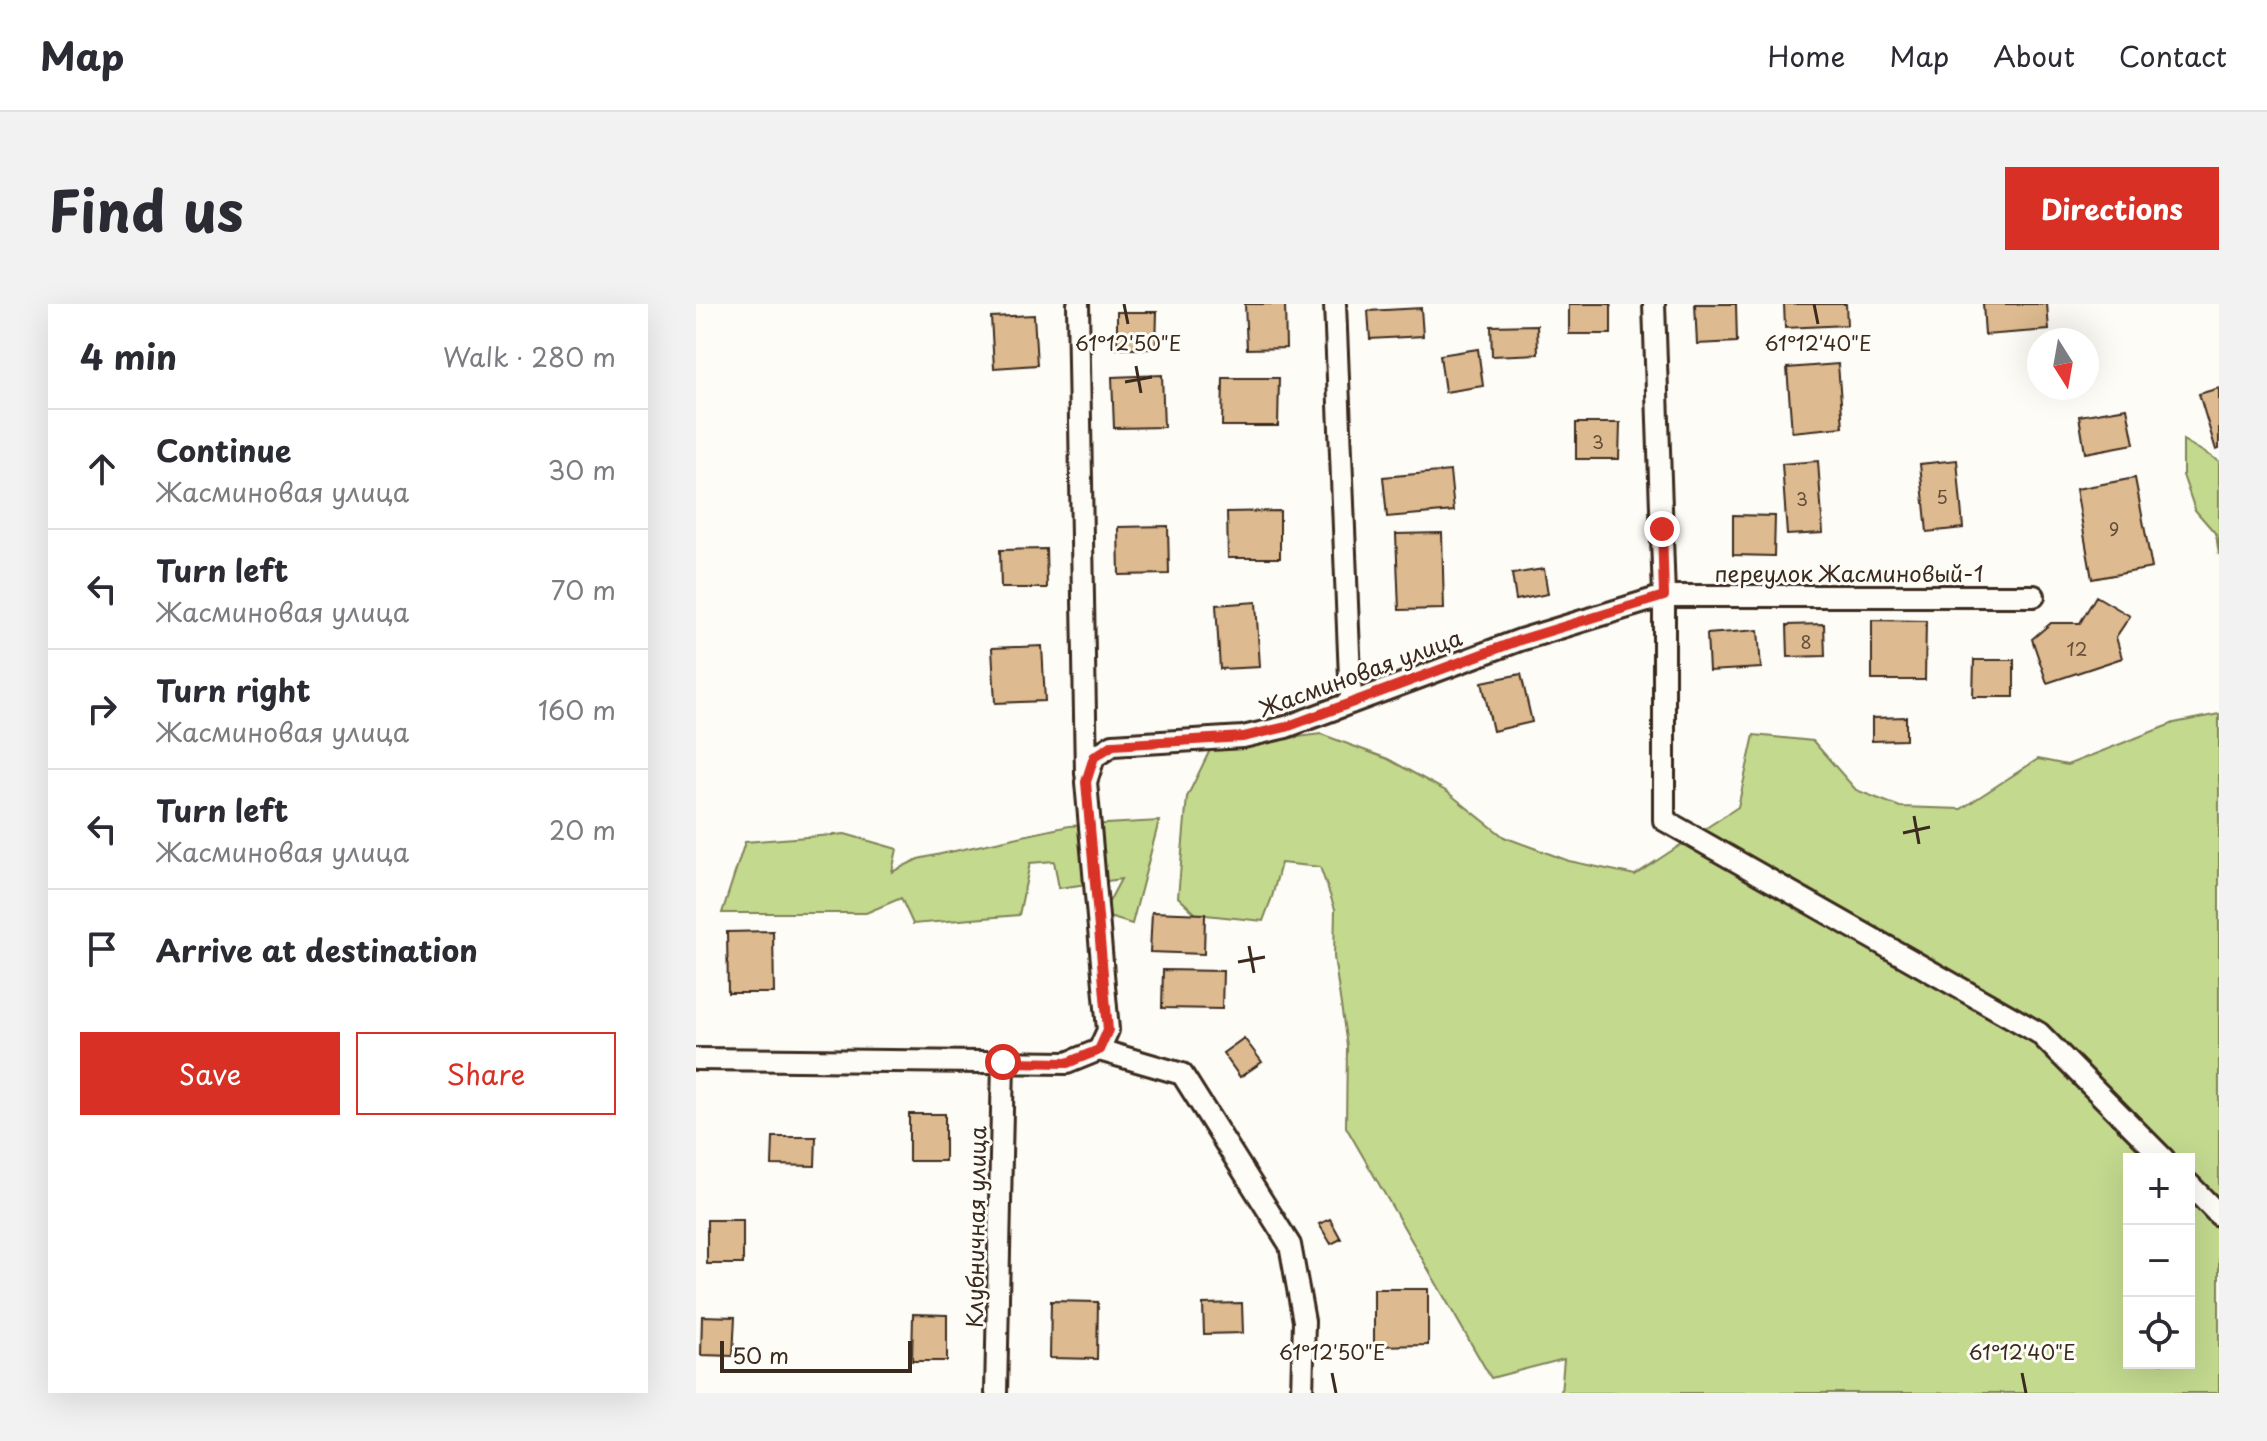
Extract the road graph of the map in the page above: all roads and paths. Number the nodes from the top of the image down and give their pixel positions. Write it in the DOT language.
graph roads {
  1 [pos="1078,304"];
  2 [pos="1335,304"];
  3 [pos="1654,304"];
  4 [pos="1664,596"];
  5 [pos="2034,596"];
  6 [pos="1351,703"];
  7 [pos="1086,782"];
  8 [pos="1099,1050"];
  9 [pos="696,1059"];
  10 [pos="1003,1062"];
  11 [pos="2158,1153"];
  12 [pos="2195,1190"];
  13 [pos="2219,1215"];
  14 [pos="996,1393"];
  15 [pos="1302,1393"];
  1 -- 7 [label="street"];
  2 -- 6 [label="street"];
  3 -- 4 [label="street"];
  4 -- 5 [label="street, переулок Жасминовый-1"];
  4 -- 6 [label="street, Жасминовая улица"];
  4 -- 11 [label="street"];
  6 -- 7 [label="street, Жасминовая улица"];
  7 -- 8 [label="street"];
  8 -- 10 [label="street"];
  8 -- 15 [label="street"];
  9 -- 10 [label="street"];
  10 -- 14 [label="street, Клубничная улица"];
  12 -- 13 [label="street"];
}
